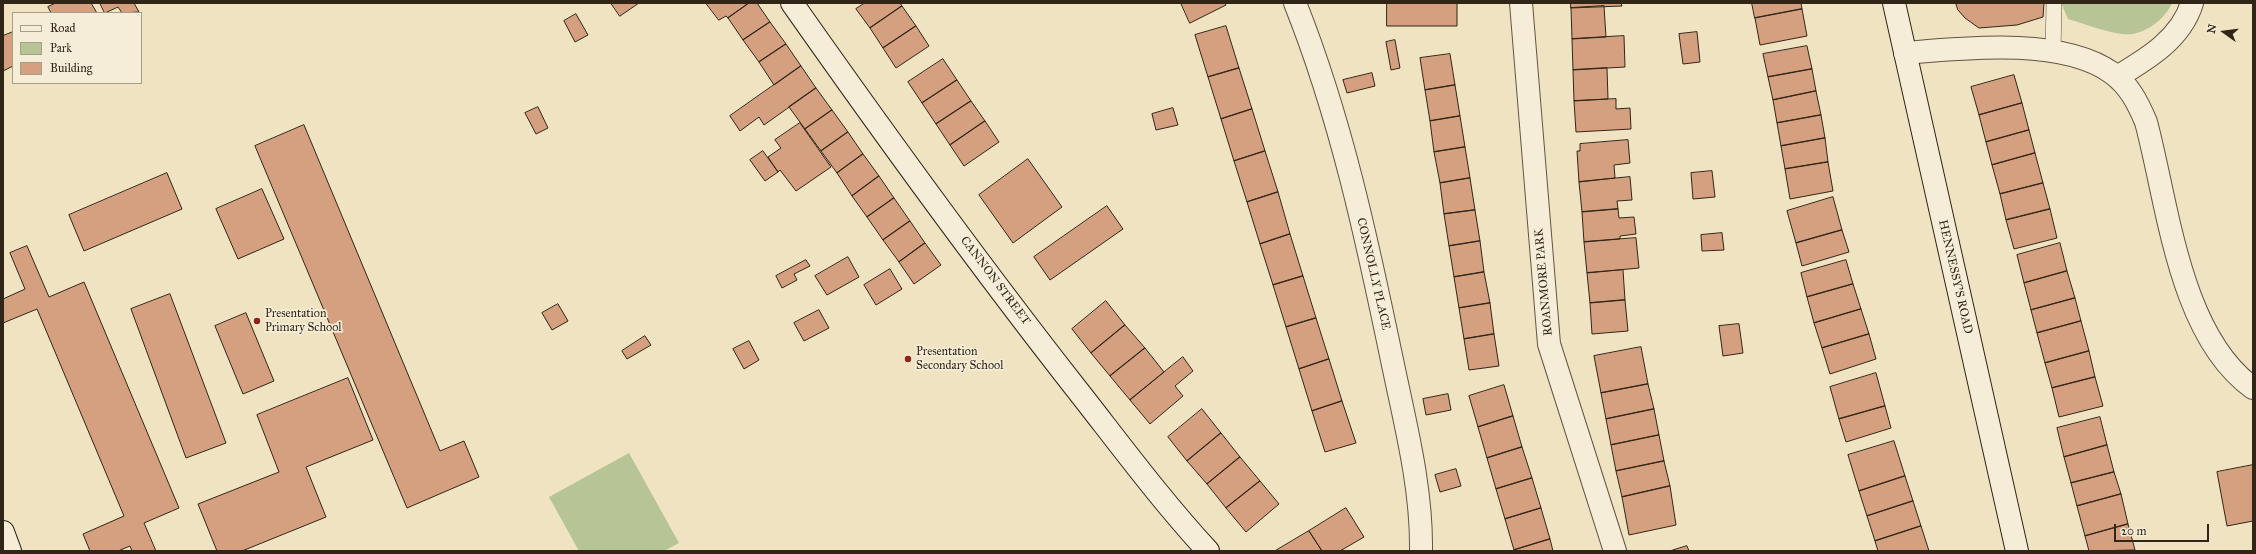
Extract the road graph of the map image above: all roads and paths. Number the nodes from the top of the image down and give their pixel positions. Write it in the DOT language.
graph roads {
  1 [pos="792,3"];
  2 [pos="1295,3"];
  3 [pos="1521,3"];
  4 [pos="1894,3"];
  5 [pos="2054,3"];
  6 [pos="2192,3"];
  7 [pos="2053,52"];
  8 [pos="1905,53"];
  9 [pos="2117,77"];
  10 [pos="2253,388"];
  11 [pos="3,532"];
  12 [pos="10,551"];
  13 [pos="1208,551"];
  14 [pos="1421,551"];
  15 [pos="1614,551"];
  16 [pos="2017,551"];
  1 -- 13 [label="street, CANNON STREET"];
  2 -- 14 [label="street, CONNOLLY PLACE"];
  3 -- 15 [label="street, ROANMORE PARK"];
  4 -- 8 [label="street, HENNESSY'S ROAD"];
  5 -- 7 [label="lane"];
  6 -- 9 [label="street"];
  7 -- 8 [label="street"];
  7 -- 9 [label="street"];
  8 -- 16 [label="street, HENNESSY'S ROAD"];
  9 -- 10 [label="street"];
  11 -- 12 [label="street"];
}
